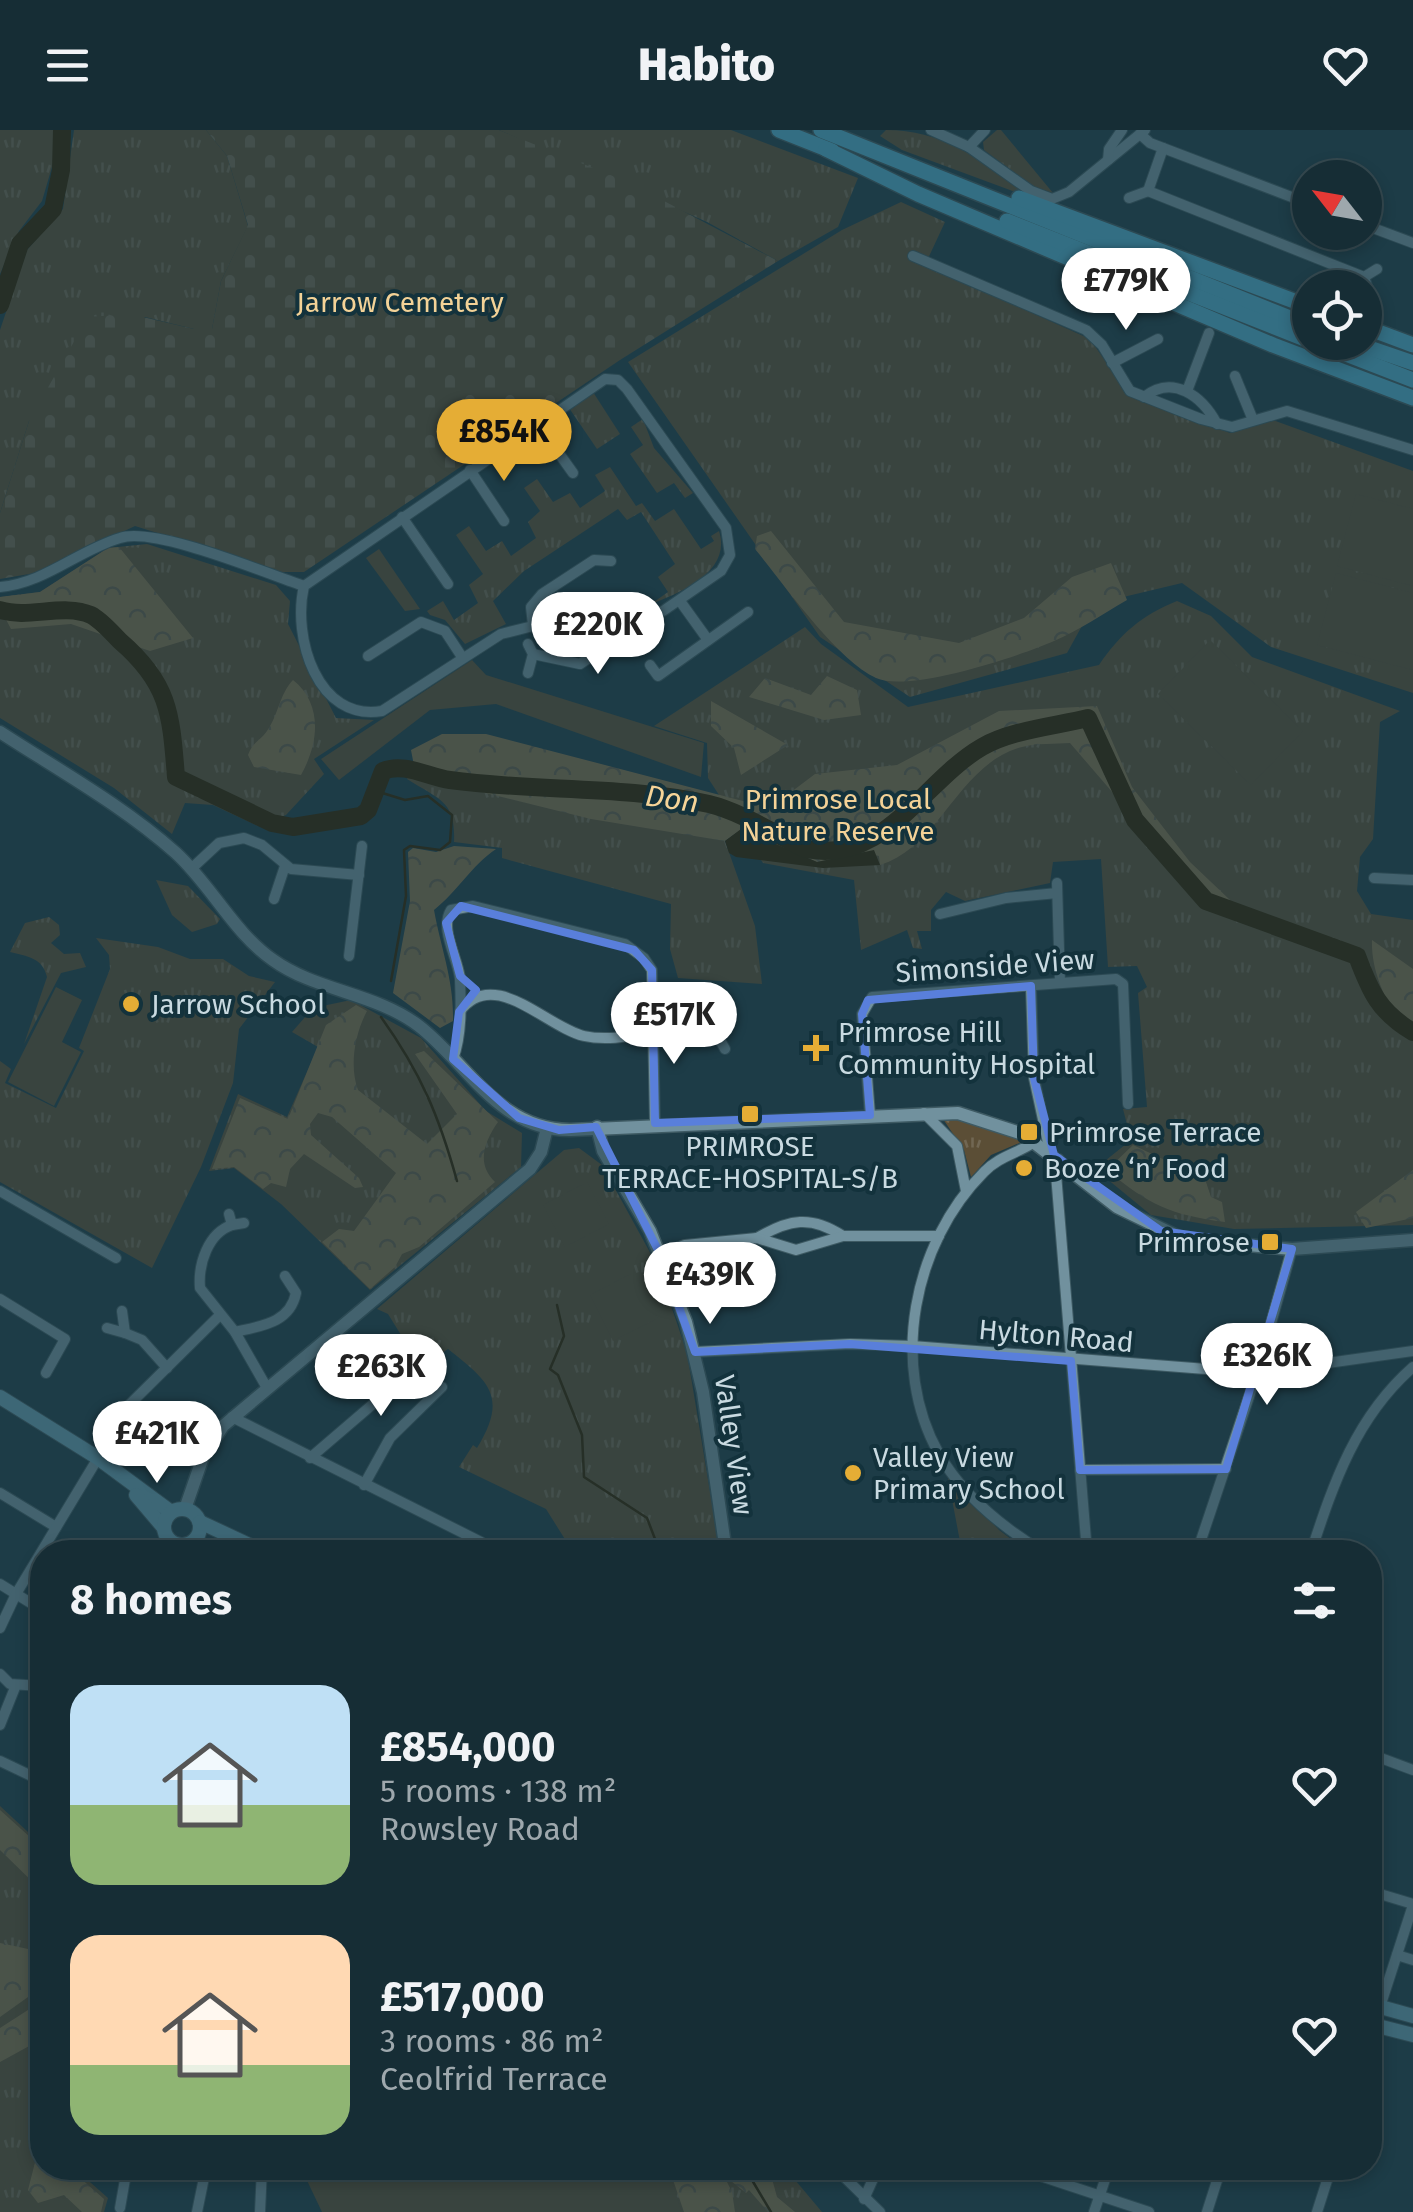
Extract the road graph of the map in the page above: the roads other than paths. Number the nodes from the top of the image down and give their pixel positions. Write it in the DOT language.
graph roads {
  1 [pos="779,130"];
  2 [pos="931,130"];
  3 [pos="985,130"];
  4 [pos="1122,130"];
  5 [pos="1142,132"];
  6 [pos="826,138"];
  7 [pos="969,147"];
  8 [pos="1162,148"];
  9 [pos="1108,160"];
  10 [pos="1148,191"];
  11 [pos="1292,197"];
  12 [pos="1130,198"];
  13 [pos="1382,231"];
  14 [pos="1413,243"];
  15 [pos="913,256"];
  16 [pos="1346,270"];
  17 [pos="1292,300"];
  18 [pos="1292,319"];
  19 [pos="1209,333"];
  20 [pos="1382,333"];
  21 [pos="1292,334"];
  22 [pos="1158,339"];
  23 [pos="1413,345"];
  24 [pos="1382,352"];
  25 [pos="1360,360"];
  26 [pos="1112,363"];
  27 [pos="1413,363"];
  28 [pos="1235,376"];
  29 [pos="1413,380"];
  30 [pos="1187,391"];
  31 [pos="1144,397"];
  32 [pos="1413,398"];
  33 [pos="1253,420"];
  34 [pos="538,424"];
  35 [pos="1217,424"];
  36 [pos="1413,450"];
  37 [pos="470,470"];
  38 [pos="573,473"];
  39 [pos="402,516"];
  40 [pos="504,521"];
  41 [pos="611,561"];
  42 [pos="448,584"];
  43 [pos="304,586"];
  44 [pos="0,587"];
  45 [pos="680,601"];
  46 [pos="748,612"];
  47 [pos="614,620"];
  48 [pos="533,625"];
  49 [pos="708,640"];
  50 [pos="368,656"];
  51 [pos="462,658"];
  52 [pos="650,666"];
  53 [pos="528,672"];
  54 [pos="0,732"];
  55 [pos="362,846"];
  56 [pos="285,866"];
  57 [pos="191,868"];
  58 [pos="358,876"];
  59 [pos="1374,878"];
  60 [pos="1413,880"];
  61 [pos="274,899"];
  62 [pos="940,914"];
  63 [pos="350,956"];
  64 [pos="460,976"];
  65 [pos="1060,984"];
  66 [pos="1031,986"];
  67 [pos="484,994"];
  68 [pos="653,1011"];
  69 [pos="459,1012"];
  70 [pos="653,1032"];
  71 [pos="725,1049"];
  72 [pos="454,1059"];
  73 [pos="1128,1104"];
  74 [pos="924,1112"];
  75 [pos="870,1115"];
  76 [pos="652,1123"];
  77 [pos="597,1126"];
  78 [pos="546,1128"];
  79 [pos="1036,1141"];
  80 [pos="1055,1156"];
  81 [pos="0,1191"];
  82 [pos="966,1192"];
  83 [pos="235,1221"];
  84 [pos="843,1236"];
  85 [pos="938,1236"];
  86 [pos="757,1238"];
  87 [pos="1413,1240"];
  88 [pos="1292,1249"];
  89 [pos="660,1254"];
  90 [pos="116,1258"];
  91 [pos="285,1276"];
  92 [pos="0,1299"];
  93 [pos="122,1310"];
  94 [pos="220,1314"];
  95 [pos="108,1328"];
  96 [pos="235,1332"];
  97 [pos="125,1333"];
  98 [pos="912,1346"];
  99 [pos="1413,1351"];
  100 [pos="694,1352"];
  101 [pos="1071,1362"];
  102 [pos="1413,1367"];
  103 [pos="167,1368"];
  104 [pos="46,1372"];
  105 [pos="1257,1373"];
  106 [pos="401,1380"];
  107 [pos="442,1387"];
  108 [pos="267,1388"];
  109 [pos="0,1397"];
  110 [pos="232,1416"];
  111 [pos="155,1453"];
  112 [pos="98,1458"];
  113 [pos="310,1458"];
  114 [pos="1226,1469"];
  115 [pos="1080,1470"];
  116 [pos="116,1472"];
  117 [pos="364,1484"];
  118 [pos="0,1493"];
  119 [pos="178,1511"];
  120 [pos="200,1522"];
  121 [pos="56,1528"];
  122 [pos="164,1528"];
  123 [pos="49,1540"];
  124 [pos="169,1540"];
  125 [pos="194,1540"];
  126 [pos="238,1540"];
  127 [pos="477,1540"];
  128 [pos="724,1540"];
  129 [pos="1023,1540"];
  130 [pos="1085,1540"];
  131 [pos="1201,1540"];
  132 [pos="1314,1540"];
  133 [pos="30,1571"];
  134 [pos="0,1584"];
  135 [pos="16,1594"];
  136 [pos="30,1603"];
  137 [pos="0,1628"];
  138 [pos="0,1674"];
  139 [pos="16,1684"];
  140 [pos="30,1685"];
  141 [pos="0,1724"];
  142 [pos="1382,1758"];
  143 [pos="0,1761"];
  144 [pos="1413,1770"];
  145 [pos="30,1776"];
  146 [pos="1382,1895"];
  147 [pos="1413,1905"];
  148 [pos="1397,1955"];
  149 [pos="1413,1960"];
  150 [pos="1382,1990"];
  151 [pos="1382,2008"];
  152 [pos="1413,2016"];
  153 [pos="1382,2027"];
  154 [pos="1413,2035"];
  155 [pos="125,2180"];
  156 [pos="204,2180"];
  157 [pos="261,2180"];
  158 [pos="846,2180"];
  159 [pos="873,2180"];
  160 [pos="1050,2180"];
  161 [pos="1105,2180"];
  162 [pos="1217,2180"];
  163 [pos="1326,2180"];
  164 [pos="1099,2197"];
  165 [pos="864,2199"];
  166 [pos="120,2208"];
  167 [pos="197,2212"];
  168 [pos="260,2212"];
  169 [pos="880,2212"];
  170 [pos="1094,2212"];
  171 [pos="1149,2212"];
  172 [pos="1207,2212"];
  173 [pos="1316,2212"];
  1 -- 6 [label="highway"];
  2 -- 7 [label="street"];
  3 -- 7 [label="street"];
  4 -- 9 [label="street"];
  5 -- 8 [label="street"];
  5 -- 9 [label="street"];
  6 -- 17 [label="highway"];
  6 -- 18 [label="highway"];
  6 -- 21 [label="highway"];
  6 -- 32 [label="highway"];
  7 -- 9 [label="street"];
  8 -- 10 [label="street"];
  8 -- 11 [label="street"];
  10 -- 12 [label="street"];
  10 -- 16 [label="street"];
  13 -- 14 [label="street"];
  15 -- 26 [label="street"];
  19 -- 30 [label="street"];
  20 -- 23 [label="highway"];
  22 -- 26 [label="street"];
  24 -- 27 [label="highway"];
  25 -- 29 [label="highway"];
  26 -- 31 [label="street"];
  28 -- 33 [label="street"];
  30 -- 31 [label="street"];
  30 -- 35 [label="street"];
  31 -- 35 [label="street"];
  33 -- 35 [label="street"];
  33 -- 36 [label="street"];
  34 -- 37 [label="street"];
  34 -- 38 [label="street"];
  34 -- 45 [label="street"];
  37 -- 39 [label="street"];
  37 -- 40 [label="street"];
  39 -- 42 [label="street"];
  39 -- 43 [label="street"];
  41 -- 48 [label="street"];
  43 -- 44 [label="street"];
  43 -- 51 [label="street"];
  45 -- 47 [label="street"];
  45 -- 49 [label="street"];
  46 -- 49 [label="street"];
  47 -- 48 [label="street"];
  47 -- 53 [label="street"];
  48 -- 51 [label="street"];
  49 -- 52 [label="street"];
  50 -- 51 [label="street"];
  54 -- 57 [label="street"];
  55 -- 58 [label="street"];
  56 -- 57 [label="street"];
  56 -- 58 [label="street"];
  56 -- 61 [label="street"];
  57 -- 72 [label="street"];
  58 -- 63 [label="street"];
  59 -- 60 [label="street"];
  62 -- 65 [label="street"];
  64 -- 67 [label="street"];
  64 -- 68 [label="street"];
  64 -- 69 [label="street"];
  65 -- 66 [label="street, Simonside View"];
  65 -- 73 [label="street, Simonside View"];
  66 -- 75 [label="street, Simonside View"];
  66 -- 80 [label="street"];
  67 -- 69 [label="street"];
  67 -- 70 [label="street"];
  68 -- 70 [label="street"];
  68 -- 71 [label="street"];
  69 -- 72 [label="street"];
  70 -- 76 [label="street"];
  72 -- 78 [label="street"];
  74 -- 75 [label="street"];
  74 -- 79 [label="street"];
  74 -- 82 [label="street"];
  75 -- 76 [label="street"];
  76 -- 77 [label="street"];
  77 -- 78 [label="street"];
  77 -- 89 [label="street, Valley View"];
  78 -- 108 [label="street"];
  79 -- 80 [label="street"];
  79 -- 82 [label="street"];
  80 -- 88 [label="street"];
  80 -- 101 [label="street"];
  81 -- 90 [label="street"];
  82 -- 85 [label="street"];
  83 -- 94 [label="street"];
  84 -- 85 [label="street"];
  84 -- 86 [label="street"];
  84 -- 86 [label="street"];
  85 -- 98 [label="street"];
  86 -- 89 [label="street"];
  87 -- 88 [label="street"];
  88 -- 105 [label="street"];
  89 -- 100 [label="street, Valley View"];
  91 -- 96 [label="street"];
  92 -- 104 [label="street"];
  93 -- 97 [label="street"];
  94 -- 96 [label="street"];
  94 -- 103 [label="street"];
  95 -- 97 [label="street"];
  96 -- 108 [label="street"];
  97 -- 103 [label="street"];
  98 -- 100 [label="street, Hylton Road"];
  98 -- 101 [label="street, Hylton Road"];
  98 -- 129 [label="street"];
  99 -- 105 [label="street, Hylton Road"];
  100 -- 128 [label="street, Valley View"];
  101 -- 105 [label="street, Hylton Road"];
  101 -- 115 [label="street"];
  102 -- 132 [label="street"];
  103 -- 111 [label="street"];
  105 -- 114 [label="street"];
  106 -- 113 [label="street"];
  107 -- 117 [label="street"];
  108 -- 110 [label="street"];
  109 -- 112 [label="main road"];
  110 -- 113 [label="street"];
  110 -- 119 [label="street"];
  112 -- 116 [label="main road"];
  112 -- 121 [label="street"];
  113 -- 117 [label="street"];
  114 -- 115 [label="street"];
  114 -- 131 [label="street"];
  115 -- 130 [label="street"];
  116 -- 119 [label="main road"];
  116 -- 122 [label="main road"];
  117 -- 127 [label="street"];
  118 -- 121 [label="street"];
  119 -- 120 [label="main road"];
  119 -- 122 [label="main road"];
  120 -- 125 [label="main road"];
  120 -- 126 [label="main road"];
  121 -- 123 [label="street"];
  122 -- 124 [label="main road"];
  133 -- 135 [label="street"];
  134 -- 135 [label="street"];
  135 -- 136 [label="street"];
  135 -- 137 [label="street"];
  138 -- 139 [label="street"];
  139 -- 140 [label="street"];
  139 -- 141 [label="street"];
  142 -- 144 [label="street"];
  143 -- 145 [label="street"];
  146 -- 147 [label="street"];
  147 -- 148 [label="street"];
  148 -- 149 [label="street"];
  148 -- 150 [label="street"];
  151 -- 152 [label="main road"];
  153 -- 154 [label="main road"];
  155 -- 166 [label="street"];
  156 -- 167 [label="street"];
  157 -- 168 [label="street"];
  158 -- 165 [label="street"];
  159 -- 165 [label="street"];
  160 -- 164 [label="street"];
  161 -- 164 [label="street"];
  162 -- 172 [label="street"];
  163 -- 173 [label="street"];
  164 -- 170 [label="street"];
  164 -- 171 [label="street"];
  165 -- 169 [label="street"];
}
